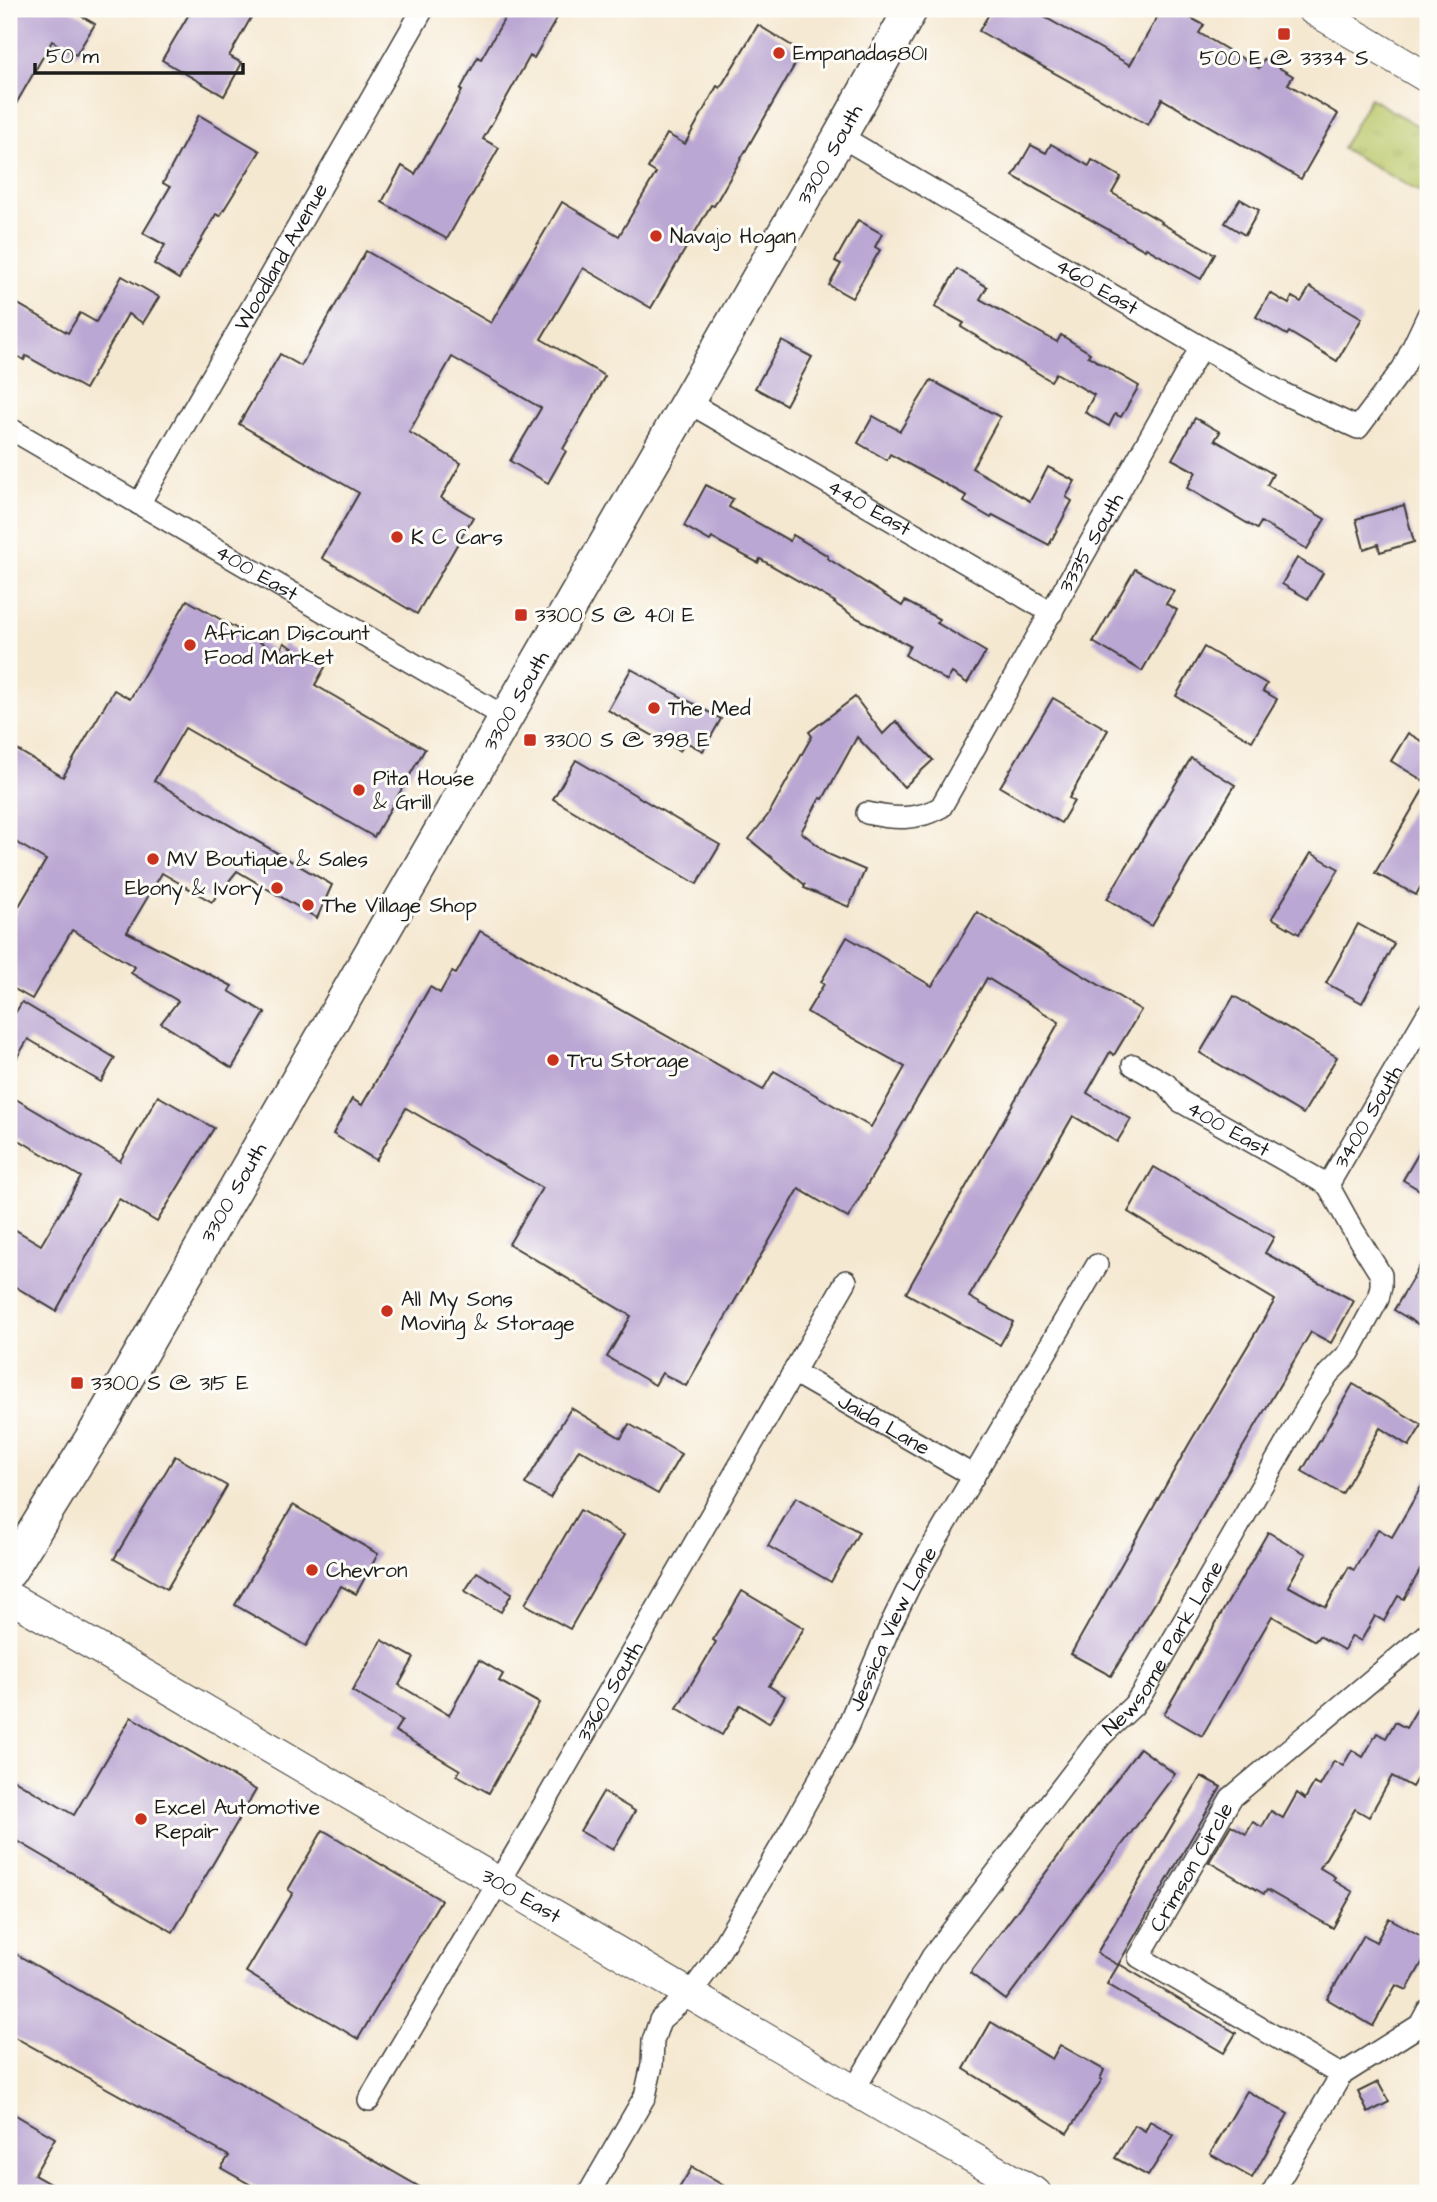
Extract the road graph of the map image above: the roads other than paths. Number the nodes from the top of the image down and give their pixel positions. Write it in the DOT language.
graph roads {
  1 [pos="423,9"];
  2 [pos="911,9"];
  3 [pos="1312,9"];
  4 [pos="1428,78"];
  5 [pos="840,136"];
  6 [pos="1428,315"];
  7 [pos="1201,347"];
  8 [pos="686,401"];
  9 [pos="9,428"];
  10 [pos="139,504"];
  11 [pos="1052,612"];
  12 [pos="505,717"];
  13 [pos="867,813"];
  14 [pos="1428,1013"];
  15 [pos="1133,1065"];
  16 [pos="1328,1185"];
  17 [pos="1097,1265"];
  18 [pos="846,1281"];
  19 [pos="793,1372"];
  20 [pos="974,1476"];
  21 [pos="9,1572"];
  22 [pos="9,1597"];
  23 [pos="1428,1633"];
  24 [pos="497,1882"];
  25 [pos="690,1994"];
  26 [pos="1428,2010"];
  27 [pos="1341,2075"];
  28 [pos="854,2090"];
  29 [pos="369,2100"];
  30 [pos="589,2193"];
  31 [pos="1036,2193"];
  32 [pos="1272,2193"];
  1 -- 10 [label="street, Woodland Avenue"];
  2 -- 5 [label="main road, 3300 South"];
  3 -- 4 [label="street"];
  5 -- 7 [label="street, 460 East"];
  5 -- 8 [label="main road, 3300 South"];
  6 -- 7 [label="street, 460 East"];
  7 -- 11 [label="street, 3335 South"];
  8 -- 11 [label="street, 440 East"];
  8 -- 12 [label="main road, 3300 South"];
  9 -- 10 [label="street, 400 East"];
  10 -- 12 [label="street, 400 East"];
  11 -- 13 [label="street, 3335 South"];
  12 -- 21 [label="main road, 3300 South"];
  14 -- 16 [label="street, 3400 South"];
  15 -- 16 [label="street, 400 East"];
  16 -- 28 [label="street, Newsome Park Lane"];
  17 -- 20 [label="street, Jessica View Lane"];
  18 -- 19 [label="street, 3360 South"];
  19 -- 20 [label="street, Jaida Lane"];
  19 -- 24 [label="street, 3360 South"];
  20 -- 25 [label="street, Jessica View Lane"];
  22 -- 24 [label="street, 300 East"];
  23 -- 27 [label="street, Crimson Circle"];
  24 -- 25 [label="street, 300 East"];
  24 -- 29 [label="street, 3360 South"];
  25 -- 28 [label="street, 300 East"];
  25 -- 30 [label="street, Jessica View Lane"];
  26 -- 27 [label="street"];
  27 -- 32 [label="street"];
  28 -- 31 [label="street, 300 East"];
}
